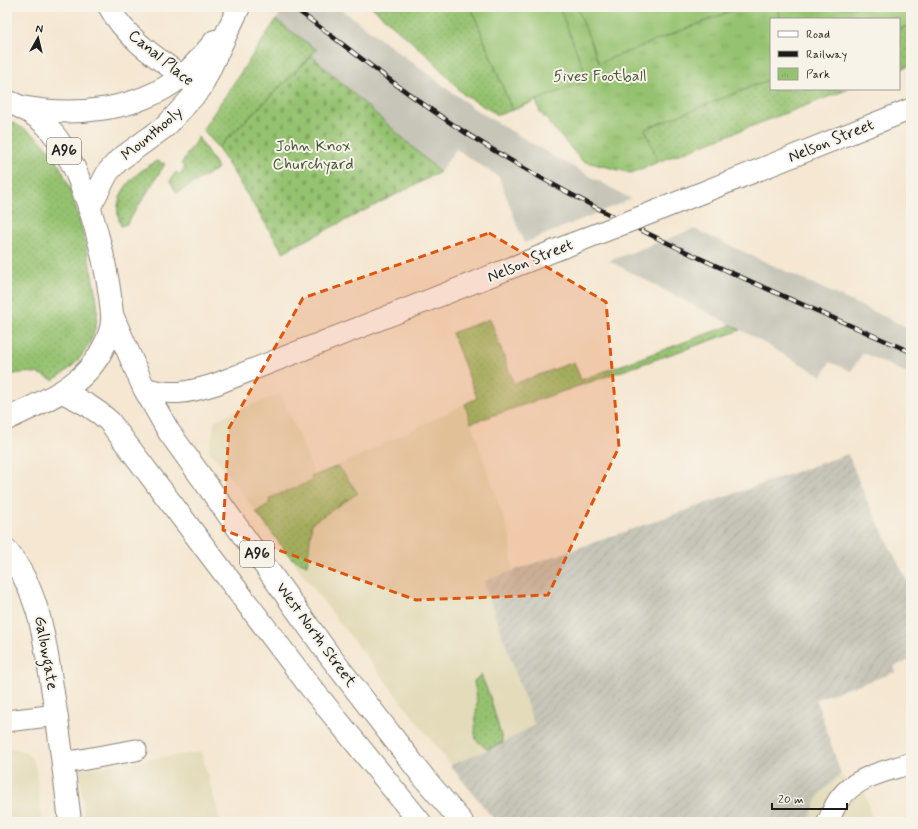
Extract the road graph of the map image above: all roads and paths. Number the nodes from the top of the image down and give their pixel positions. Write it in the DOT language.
graph roads {
  1 [pos="109,7"];
  2 [pos="237,11"];
  3 [pos="182,76"];
  4 [pos="200,89"];
  5 [pos="14,104"];
  6 [pos="911,109"];
  7 [pos="89,208"];
  8 [pos="112,315"];
  9 [pos="144,388"];
  10 [pos="62,392"];
  11 [pos="7,419"];
  12 [pos="7,551"];
  13 [pos="56,715"];
  14 [pos="7,721"];
  15 [pos="136,750"];
  16 [pos="64,763"];
  17 [pos="911,764"];
  18 [pos="70,822"];
  19 [pos="420,822"];
  20 [pos="462,822"];
  21 [pos="828,822"];
  1 -- 3 [label="street, Canal Place"];
  2 -- 3 [label="main road, Mounthooly"];
  2 -- 4 [label="main road, Mounthooly"];
  3 -- 4 [label="street, Canal Place"];
  3 -- 5 [label="main road, Mounthooly"];
  4 -- 7 [label="main road, Mounthooly"];
  5 -- 7 [label="main road, A96"];
  6 -- 9 [label="street, Nelson Street, bridge"];
  7 -- 8 [label="main road, A96"];
  8 -- 9 [label="main road, West North Street / A96"];
  8 -- 10 [label="main road, A96"];
  9 -- 20 [label="main road, West North Street / A96"];
  10 -- 11 [label="main road, A96"];
  10 -- 19 [label="main road, A96"];
  12 -- 13 [label="main road, Gallowgate"];
  13 -- 14 [label="street"];
  13 -- 16 [label="main road, Gallowgate"];
  15 -- 16 [label="street"];
  16 -- 18 [label="main road, Gallowgate"];
  17 -- 21 [label="street"];
}
